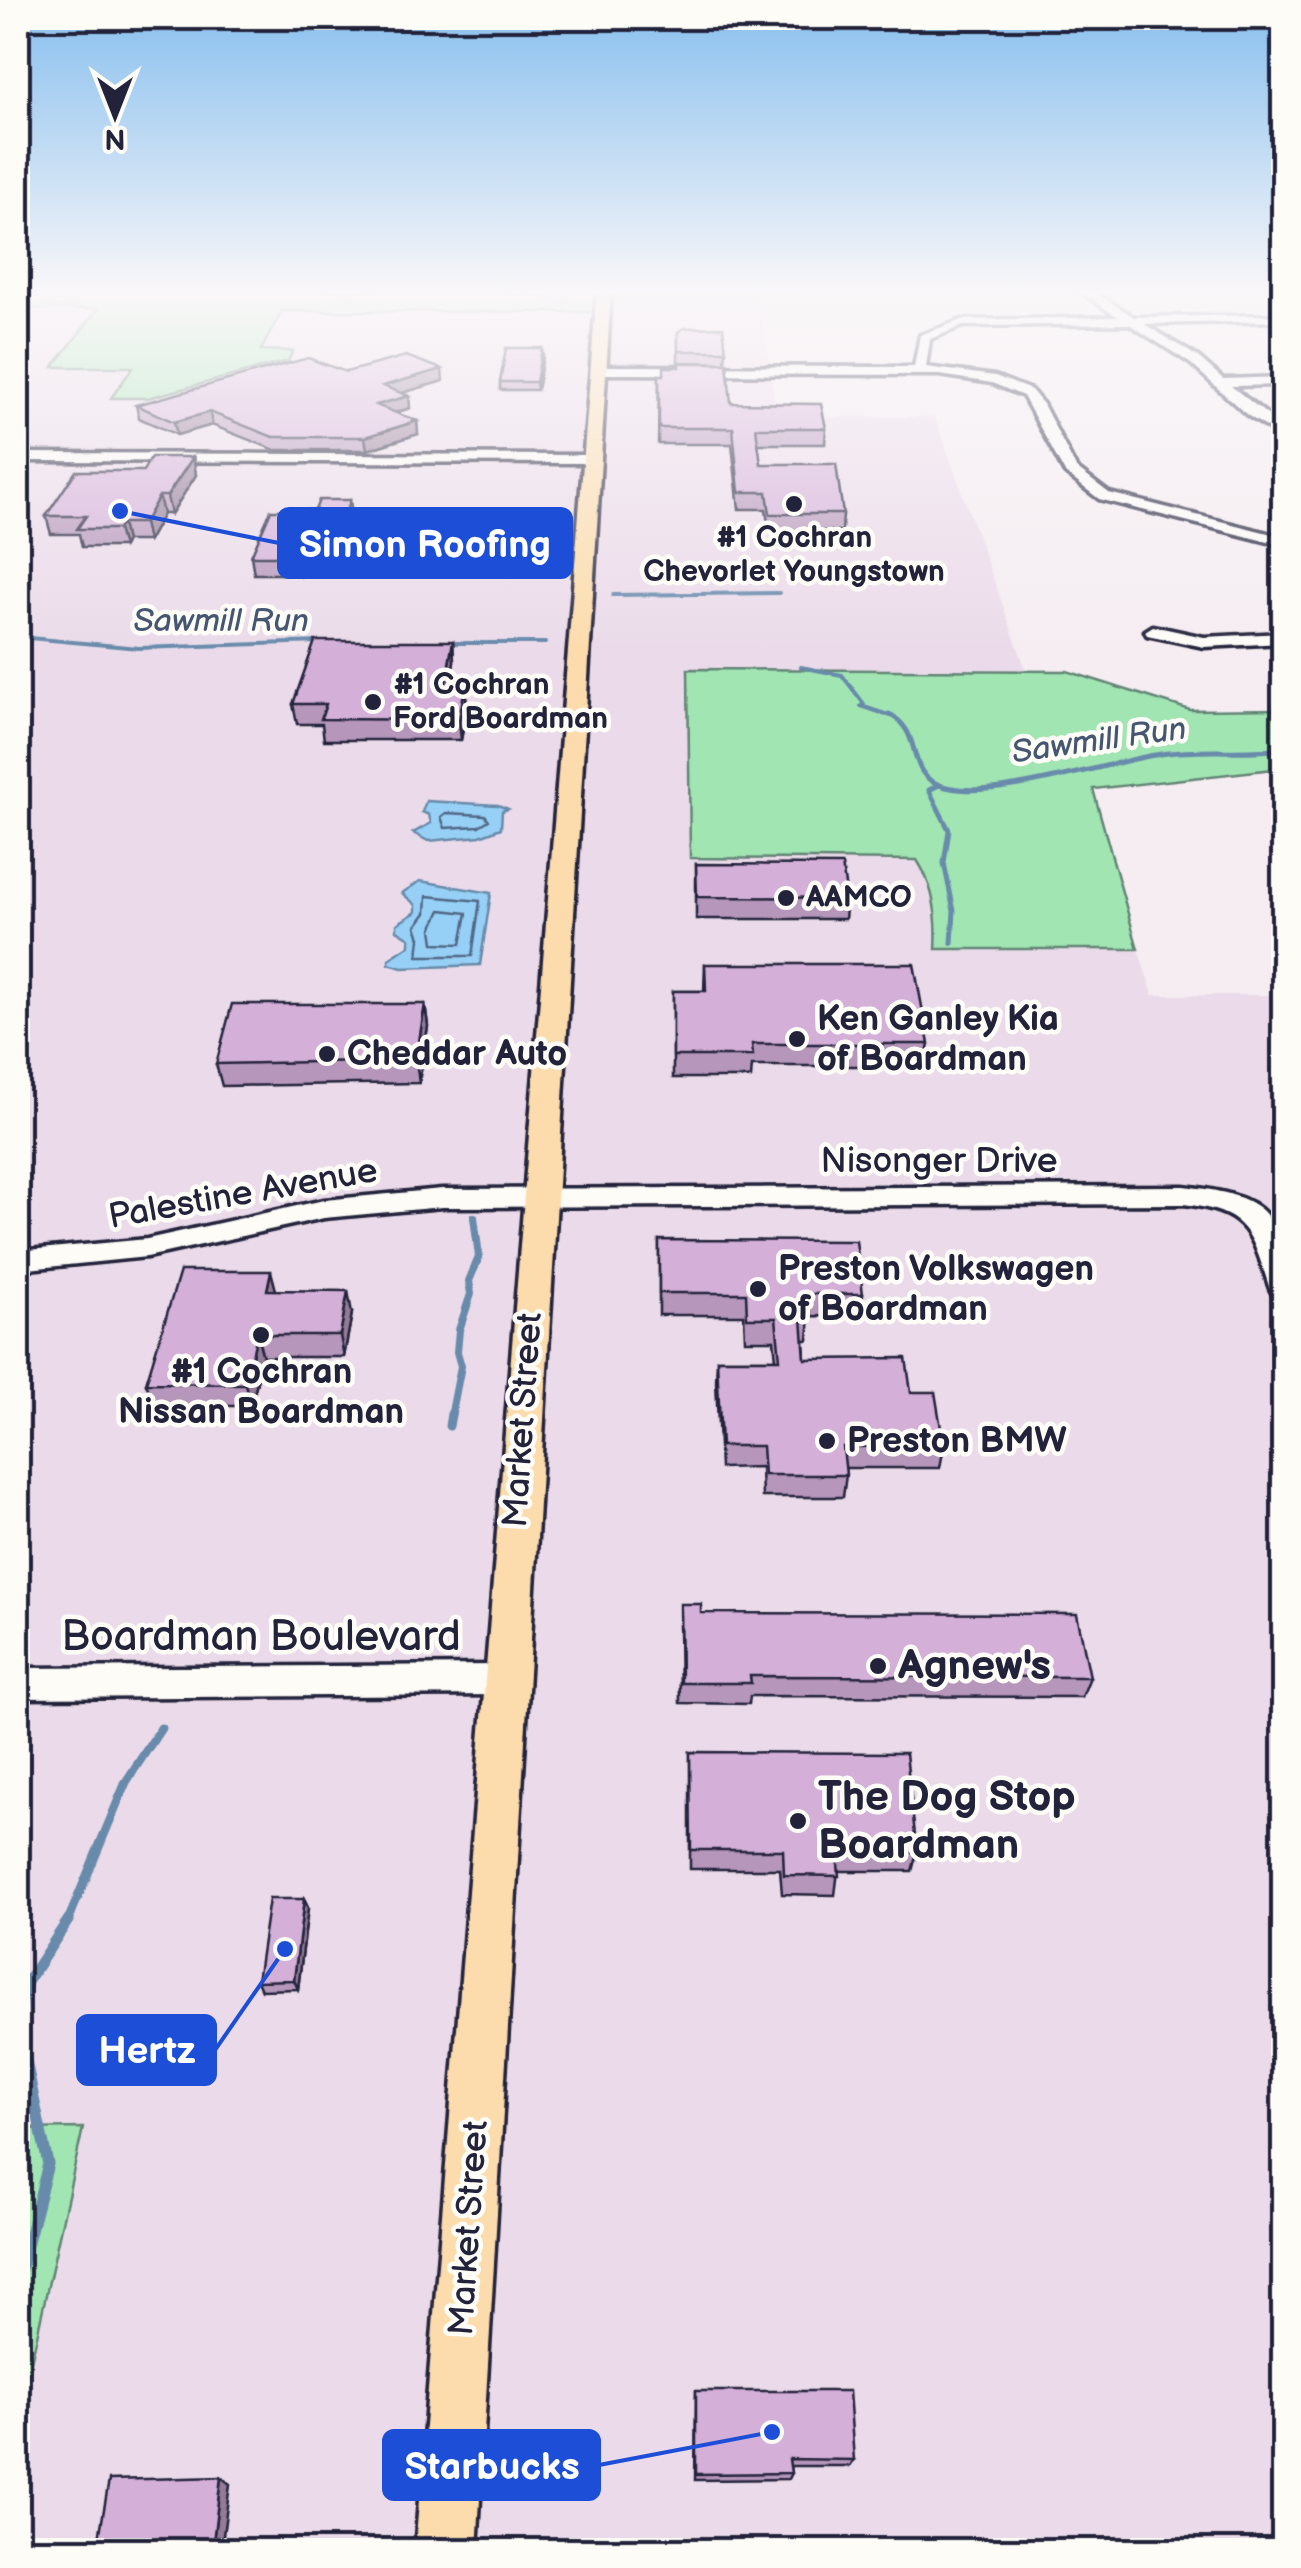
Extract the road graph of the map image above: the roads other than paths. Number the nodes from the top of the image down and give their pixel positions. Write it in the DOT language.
graph roads {
  1 [pos="597,410"];
  2 [pos="1040,410"];
  3 [pos="1254,410"];
  4 [pos="1284,434"];
  5 [pos="18,457"];
  6 [pos="593,460"];
  7 [pos="1284,542"];
  8 [pos="1153,631"];
  9 [pos="1284,638"];
  10 [pos="540,1198"];
  11 [pos="18,1262"];
  12 [pos="1284,1289"];
  13 [pos="506,1680"];
  14 [pos="18,1683"];
  15 [pos="446,2550"];
  1 -- 6 [label="main road, Market Street"];
  2 -- 7 [label="street"];
  3 -- 4 [label="street"];
  5 -- 6 [label="street"];
  6 -- 10 [label="main road, Market Street"];
  8 -- 9 [label="street"];
  10 -- 11 [label="street, Palestine Avenue"];
  10 -- 12 [label="street, Nisonger Drive"];
  10 -- 13 [label="main road, Market Street"];
  13 -- 14 [label="street, Boardman Boulevard"];
  13 -- 15 [label="main road, Market Street"];
}
